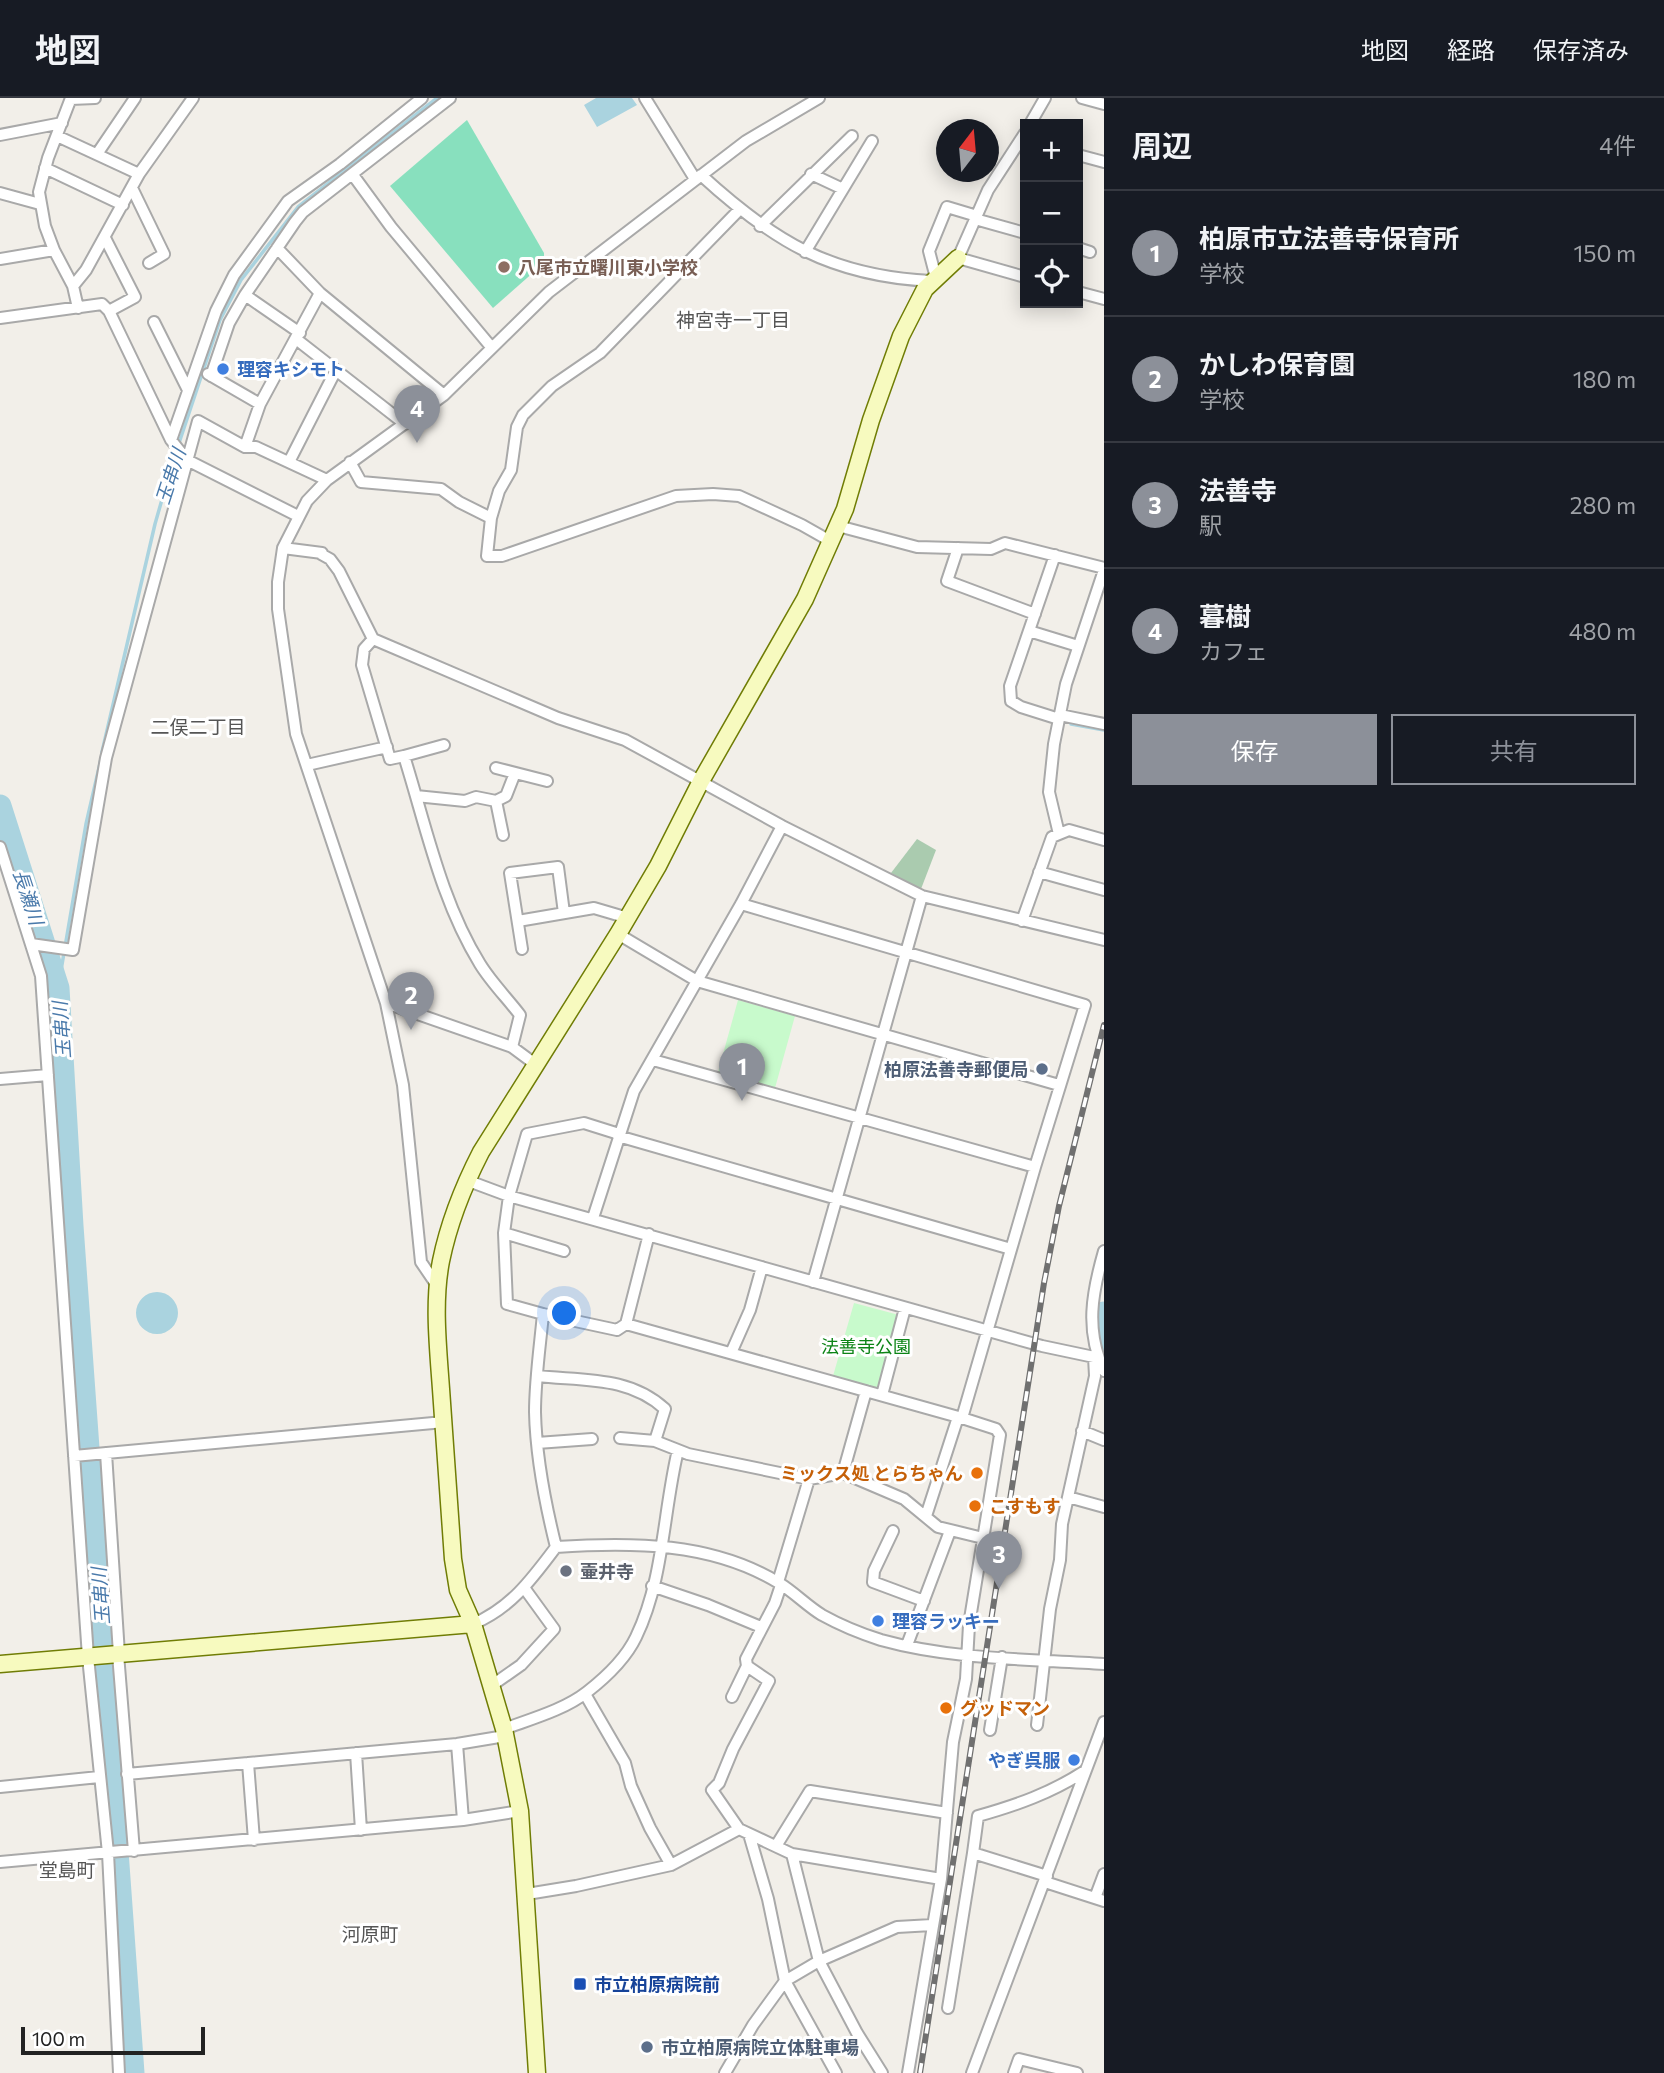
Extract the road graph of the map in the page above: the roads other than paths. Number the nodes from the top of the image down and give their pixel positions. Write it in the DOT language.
graph roads {
  1 [pos="71,98"];
  2 [pos="95,98"];
  3 [pos="135,98"];
  4 [pos="193,98"];
  5 [pos="422,98"];
  6 [pos="450,98"];
  7 [pos="645,98"];
  8 [pos="819,98"];
  9 [pos="1045,98"];
  10 [pos="1082,98"];
  11 [pos="1104,104"];
  12 [pos="1033,119"];
  13 [pos="62,123"];
  14 [pos="0,135"];
  15 [pos="57,136"];
  16 [pos="852,136"];
  17 [pos="872,141"];
  18 [pos="1020,144"];
  19 [pos="97,154"];
  20 [pos="1083,156"];
  21 [pos="1104,162"];
  22 [pos="46,167"];
  23 [pos="139,174"];
  24 [pos="811,174"];
  25 [pos="353,176"];
  26 [pos="698,177"];
  27 [pos="132,188"];
  28 [pos="843,189"];
  29 [pos="0,192"];
  30 [pos="40,204"];
  31 [pos="123,205"];
  32 [pos="738,210"];
  33 [pos="976,218"];
  34 [pos="760,226"];
  35 [pos="1020,231"];
  36 [pos="105,238"];
  37 [pos="277,248"];
  38 [pos="54,250"];
  39 [pos="1083,250"];
  40 [pos="805,252"];
  41 [pos="1090,252"];
  42 [pos="958,258"];
  43 [pos="0,259"];
  44 [pos="149,262"];
  45 [pos="1020,276"];
  46 [pos="933,280"];
  47 [pos="73,286"];
  48 [pos="320,293"];
  49 [pos="1083,293"];
  50 [pos="245,295"];
  51 [pos="1104,299"];
  52 [pos="78,308"];
  53 [pos="109,311"];
  54 [pos="0,318"];
  55 [pos="154,322"];
  56 [pos="298,336"];
  57 [pos="492,348"];
  58 [pos="195,368"];
  59 [pos="336,370"];
  60 [pos="211,376"];
  61 [pos="188,390"];
  62 [pos="443,396"];
  63 [pos="260,404"];
  64 [pos="405,424"];
  65 [pos="171,440"];
  66 [pos="245,447"];
  67 [pos="187,460"];
  68 [pos="289,462"];
  69 [pos="351,462"];
  70 [pos="327,480"];
  71 [pos="298,516"];
  72 [pos="491,518"];
  73 [pos="838,526"];
  74 [pos="832,542"];
  75 [pos="283,548"];
  76 [pos="958,548"];
  77 [pos="1055,555"];
  78 [pos="1104,569"];
  79 [pos="1035,614"];
  80 [pos="1029,631"];
  81 [pos="373,639"];
  82 [pos="1078,646"];
  83 [pos="1059,717"];
  84 [pos="1104,724"];
  85 [pos="444,745"];
  86 [pos="387,747"];
  87 [pos="404,756"];
  88 [pos="307,765"];
  89 [pos="496,768"];
  90 [pos="515,773"];
  91 [pos="547,781"];
  92 [pos="701,781"];
  93 [pos="416,796"];
  94 [pos="496,801"];
  95 [pos="782,826"];
  96 [pos="1059,834"];
  97 [pos="503,835"];
  98 [pos="1104,840"];
  99 [pos="0,847"];
  100 [pos="1039,872"];
  101 [pos="1104,890"];
  102 [pos="922,896"];
  103 [pos="741,904"];
  104 [pos="564,913"];
  105 [pos="628,918"];
  106 [pos="518,921"];
  107 [pos="1022,921"];
  108 [pos="618,934"];
  109 [pos="1104,940"];
  110 [pos="31,944"];
  111 [pos="522,949"];
  112 [pos="907,954"];
  113 [pos="697,982"];
  114 [pos="386,1003"];
  115 [pos="882,1035"];
  116 [pos="512,1047"];
  117 [pos="653,1060"];
  118 [pos="535,1064"];
  119 [pos="48,1075"];
  120 [pos="0,1079"];
  121 [pos="1059,1086"];
  122 [pos="858,1117"];
  123 [pos="619,1135"];
  124 [pos="1035,1167"];
  125 [pos="466,1180"];
  126 [pos="509,1196"];
  127 [pos="835,1199"];
  128 [pos="593,1218"];
  129 [pos="504,1234"];
  130 [pos="649,1234"];
  131 [pos="1011,1249"];
  132 [pos="564,1251"];
  133 [pos="1104,1251"];
  134 [pos="762,1267"];
  135 [pos="813,1282"];
  136 [pos="438,1287"];
  137 [pos="905,1308"];
  138 [pos="543,1314"];
  139 [pos="626,1324"];
  140 [pos="987,1331"];
  141 [pos="1094,1352"];
  142 [pos="732,1353"];
  143 [pos="1101,1373"];
  144 [pos="537,1376"];
  145 [pos="866,1391"];
  146 [pos="881,1395"];
  147 [pos="960,1418"];
  148 [pos="443,1422"];
  149 [pos="1082,1431"];
  150 [pos="620,1438"];
  151 [pos="592,1439"];
  152 [pos="1104,1440"];
  153 [pos="655,1441"];
  154 [pos="537,1443"];
  155 [pos="678,1450"];
  156 [pos="103,1454"];
  157 [pos="77,1456"];
  158 [pos="843,1473"];
  159 [pos="809,1479"];
  160 [pos="1068,1497"];
  161 [pos="1104,1507"];
  162 [pos="926,1517"];
  163 [pos="893,1531"];
  164 [pos="950,1531"];
  165 [pos="983,1538"];
  166 [pos="662,1546"];
  167 [pos="556,1547"];
  168 [pos="780,1584"];
  169 [pos="652,1586"];
  170 [pos="525,1589"];
  171 [pos="924,1601"];
  172 [pos="473,1624"];
  173 [pos="761,1627"];
  174 [pos="907,1645"];
  175 [pos="117,1654"];
  176 [pos="967,1655"];
  177 [pos="93,1656"];
  178 [pos="1002,1657"];
  179 [pos="1043,1660"];
  180 [pos="0,1664"];
  181 [pos="1104,1664"];
  182 [pos="747,1666"];
  183 [pos="491,1686"];
  184 [pos="585,1694"];
  185 [pos="733,1697"];
  186 [pos="1104,1722"];
  187 [pos="1037,1725"];
  188 [pos="990,1730"];
  189 [pos="505,1733"];
  190 [pos="457,1744"];
  191 [pos="356,1753"];
  192 [pos="248,1763"];
  193 [pos="1086,1771"];
  194 [pos="127,1774"];
  195 [pos="99,1777"];
  196 [pos="0,1787"];
  197 [pos="520,1811"];
  198 [pos="947,1813"];
  199 [pos="463,1821"];
  200 [pos="361,1830"];
  201 [pos="744,1831"];
  202 [pos="254,1840"];
  203 [pos="776,1846"];
  204 [pos="130,1851"];
  205 [pos="111,1853"];
  206 [pos="973,1853"];
  207 [pos="792,1854"];
  208 [pos="0,1862"];
  209 [pos="671,1865"];
  210 [pos="1104,1874"];
  211 [pos="941,1879"];
  212 [pos="1046,1879"];
  213 [pos="527,1894"];
  214 [pos="1100,1899"];
  215 [pos="932,1925"];
  216 [pos="819,1961"];
  217 [pos="785,1981"];
  218 [pos="948,2008"];
  219 [pos="119,2073"];
  220 [pos="537,2073"];
  221 [pos="725,2073"];
  222 [pos="836,2073"];
  223 [pos="882,2073"];
  224 [pos="908,2073"];
  225 [pos="972,2073"];
  226 [pos="1014,2073"];
  227 [pos="1077,2073"];
  1 -- 2 [label="street"];
  1 -- 13 [label="street"];
  3 -- 19 [label="street"];
  4 -- 23 [label="street"];
  5 -- 58 [label="street"];
  6 -- 25 [label="street"];
  7 -- 26 [label="street"];
  8 -- 26 [label="street"];
  9 -- 12 [label="street"];
  10 -- 11 [label="street"];
  13 -- 14 [label="street"];
  13 -- 15 [label="street"];
  15 -- 19 [label="street"];
  15 -- 22 [label="street"];
  16 -- 24 [label="street"];
  17 -- 28 [label="street"];
  18 -- 33 [label="street"];
  19 -- 23 [label="street"];
  20 -- 21 [label="street"];
  22 -- 30 [label="street"];
  22 -- 31 [label="street"];
  23 -- 27 [label="street"];
  24 -- 28 [label="street"];
  24 -- 34 [label="street"];
  25 -- 37 [label="street"];
  25 -- 57 [label="street"];
  26 -- 32 [label="street"];
  26 -- 57 [label="street"];
  27 -- 31 [label="street"];
  27 -- 44 [label="street"];
  28 -- 40 [label="street"];
  29 -- 30 [label="street"];
  30 -- 38 [label="street"];
  31 -- 36 [label="street"];
  32 -- 34 [label="street"];
  32 -- 72 [label="street"];
  33 -- 35 [label="street"];
  33 -- 42 [label="street"];
  33 -- 46 [label="street"];
  34 -- 40 [label="street"];
  36 -- 47 [label="street"];
  36 -- 53 [label="street"];
  37 -- 48 [label="street"];
  37 -- 50 [label="street"];
  38 -- 43 [label="street"];
  38 -- 47 [label="street"];
  39 -- 41 [label="street"];
  40 -- 46 [label="street"];
  42 -- 45 [label="street"];
  42 -- 46 [label="street"];
  46 -- 73 [label="street"];
  47 -- 52 [label="street"];
  48 -- 56 [label="street"];
  48 -- 62 [label="street"];
  49 -- 51 [label="street"];
  50 -- 56 [label="street"];
  50 -- 60 [label="street"];
  52 -- 53 [label="street"];
  52 -- 54 [label="street"];
  53 -- 65 [label="street"];
  55 -- 61 [label="street"];
  56 -- 59 [label="street"];
  56 -- 63 [label="street"];
  57 -- 62 [label="street"];
  58 -- 60 [label="street"];
  58 -- 61 [label="street"];
  59 -- 64 [label="street"];
  59 -- 68 [label="street"];
  60 -- 63 [label="street"];
  61 -- 65 [label="street"];
  62 -- 64 [label="street"];
  63 -- 66 [label="street"];
  64 -- 69 [label="street"];
  65 -- 67 [label="street"];
  66 -- 67 [label="street"];
  66 -- 68 [label="street"];
  67 -- 71 [label="street"];
  67 -- 110 [label="street"];
  68 -- 70 [label="street"];
  69 -- 70 [label="street"];
  69 -- 72 [label="street"];
  70 -- 71 [label="street"];
  71 -- 75 [label="street"];
  72 -- 74 [label="street"];
  73 -- 74 [label="street"];
  73 -- 76 [label="street"];
  74 -- 92 [label="street"];
  75 -- 81 [label="street"];
  75 -- 88 [label="street"];
  76 -- 77 [label="street"];
  76 -- 79 [label="street"];
  77 -- 78 [label="street"];
  77 -- 79 [label="street"];
  78 -- 82 [label="street"];
  79 -- 80 [label="street"];
  80 -- 82 [label="street"];
  80 -- 83 [label="street"];
  81 -- 86 [label="street"];
  81 -- 92 [label="street"];
  82 -- 83 [label="street"];
  83 -- 84 [label="street"];
  83 -- 96 [label="street"];
  85 -- 87 [label="street"];
  86 -- 87 [label="street"];
  86 -- 88 [label="street"];
  87 -- 93 [label="street"];
  88 -- 114 [label="street"];
  89 -- 90 [label="street"];
  90 -- 91 [label="street"];
  90 -- 94 [label="street"];
  92 -- 95 [label="street"];
  92 -- 105 [label="street"];
  93 -- 94 [label="street"];
  93 -- 116 [label="street"];
  94 -- 97 [label="street"];
  95 -- 102 [label="street"];
  95 -- 103 [label="street"];
  96 -- 98 [label="street"];
  96 -- 100 [label="street"];
  99 -- 110 [label="street"];
  100 -- 101 [label="street"];
  100 -- 107 [label="street"];
  102 -- 107 [label="street"];
  102 -- 112 [label="street"];
  103 -- 112 [label="street"];
  103 -- 113 [label="street"];
  104 -- 105 [label="street"];
  104 -- 106 [label="street"];
  104 -- 106 [label="street"];
  105 -- 108 [label="street"];
  106 -- 111 [label="street"];
  107 -- 109 [label="street"];
  108 -- 113 [label="street"];
  108 -- 118 [label="street"];
  110 -- 119 [label="street"];
  112 -- 115 [label="street"];
  112 -- 121 [label="street"];
  113 -- 115 [label="street"];
  113 -- 117 [label="street"];
  114 -- 116 [label="street"];
  114 -- 136 [label="street"];
  115 -- 121 [label="street"];
  115 -- 122 [label="street"];
  116 -- 118 [label="street"];
  117 -- 122 [label="street"];
  117 -- 123 [label="street"];
  118 -- 125 [label="street"];
  119 -- 120 [label="street"];
  119 -- 157 [label="street"];
  121 -- 124 [label="street"];
  122 -- 124 [label="street"];
  122 -- 127 [label="street"];
  123 -- 126 [label="street"];
  123 -- 127 [label="street"];
  123 -- 128 [label="street"];
  124 -- 131 [label="street"];
  125 -- 126 [label="street"];
  125 -- 136 [label="street"];
  126 -- 128 [label="street"];
  126 -- 129 [label="street"];
  127 -- 131 [label="street"];
  127 -- 135 [label="street"];
  128 -- 130 [label="street"];
  129 -- 132 [label="street"];
  129 -- 138 [label="street"];
  130 -- 134 [label="street"];
  130 -- 139 [label="street"];
  131 -- 140 [label="street"];
  133 -- 141 [label="street"];
  134 -- 135 [label="street"];
  134 -- 142 [label="street"];
  135 -- 137 [label="street"];
  136 -- 148 [label="street"];
  137 -- 140 [label="street"];
  137 -- 146 [label="street"];
  138 -- 139 [label="street"];
  138 -- 144 [label="street"];
  139 -- 142 [label="street"];
  140 -- 141 [label="street"];
  140 -- 147 [label="street"];
  141 -- 143 [label="street"];
  142 -- 145 [label="street"];
  143 -- 149 [label="street"];
  144 -- 153 [label="street"];
  144 -- 154 [label="street"];
  145 -- 146 [label="street"];
  145 -- 158 [label="street"];
  146 -- 147 [label="street"];
  147 -- 162 [label="street"];
  147 -- 165 [label="street"];
  148 -- 156 [label="street"];
  148 -- 172 [label="street"];
  149 -- 152 [label="street"];
  149 -- 160 [label="street"];
  150 -- 153 [label="street"];
  151 -- 154 [label="street"];
  153 -- 155 [label="street"];
  154 -- 167 [label="street"];
  155 -- 159 [label="street"];
  155 -- 166 [label="street"];
  156 -- 157 [label="street"];
  156 -- 175 [label="street"];
  157 -- 177 [label="street"];
  158 -- 159 [label="street"];
  158 -- 162 [label="street"];
  159 -- 168 [label="street"];
  160 -- 161 [label="street"];
  160 -- 179 [label="street"];
  162 -- 164 [label="street"];
  163 -- 171 [label="street"];
  164 -- 165 [label="street"];
  164 -- 171 [label="street"];
  165 -- 176 [label="street"];
  166 -- 167 [label="street"];
  166 -- 168 [label="street"];
  166 -- 169 [label="street"];
  167 -- 170 [label="street"];
  168 -- 173 [label="street"];
  168 -- 174 [label="street"];
  169 -- 173 [label="street"];
  169 -- 184 [label="street"];
  170 -- 172 [label="street"];
  170 -- 183 [label="street"];
  171 -- 174 [label="street"];
  172 -- 175 [label="street"];
  172 -- 183 [label="street"];
  173 -- 182 [label="street"];
  174 -- 176 [label="street"];
  175 -- 177 [label="street"];
  175 -- 194 [label="street"];
  176 -- 178 [label="street"];
  176 -- 198 [label="street"];
  177 -- 180 [label="street"];
  177 -- 195 [label="street"];
  178 -- 179 [label="street"];
  178 -- 188 [label="street"];
  179 -- 181 [label="street"];
  179 -- 187 [label="street"];
  182 -- 185 [label="street"];
  182 -- 201 [label="street"];
  183 -- 189 [label="street"];
  184 -- 189 [label="street"];
  184 -- 209 [label="street"];
  186 -- 193 [label="street"];
  189 -- 190 [label="street"];
  189 -- 197 [label="street"];
  190 -- 191 [label="street"];
  190 -- 199 [label="street"];
  191 -- 192 [label="street"];
  191 -- 200 [label="street"];
  192 -- 194 [label="street"];
  192 -- 202 [label="street"];
  193 -- 206 [label="street"];
  193 -- 212 [label="street"];
  194 -- 204 [label="street"];
  195 -- 196 [label="street"];
  195 -- 205 [label="street"];
  197 -- 199 [label="street"];
  197 -- 213 [label="street"];
  198 -- 203 [label="street"];
  198 -- 211 [label="street"];
  199 -- 200 [label="street"];
  200 -- 202 [label="street"];
  201 -- 203 [label="street"];
  201 -- 209 [label="street"];
  201 -- 217 [label="street"];
  202 -- 204 [label="street"];
  203 -- 207 [label="street"];
  204 -- 205 [label="street"];
  205 -- 208 [label="street"];
  205 -- 219 [label="street"];
  206 -- 212 [label="street"];
  206 -- 218 [label="street"];
  207 -- 211 [label="street"];
  207 -- 216 [label="street"];
  209 -- 213 [label="street"];
  210 -- 214 [label="street"];
  211 -- 215 [label="street"];
  212 -- 214 [label="street"];
  212 -- 225 [label="street"];
  213 -- 220 [label="street"];
  215 -- 216 [label="street"];
  215 -- 224 [label="street"];
  216 -- 217 [label="street"];
  216 -- 223 [label="street"];
  217 -- 221 [label="street"];
  217 -- 222 [label="street"];
  226 -- 227 [label="street"];
}
